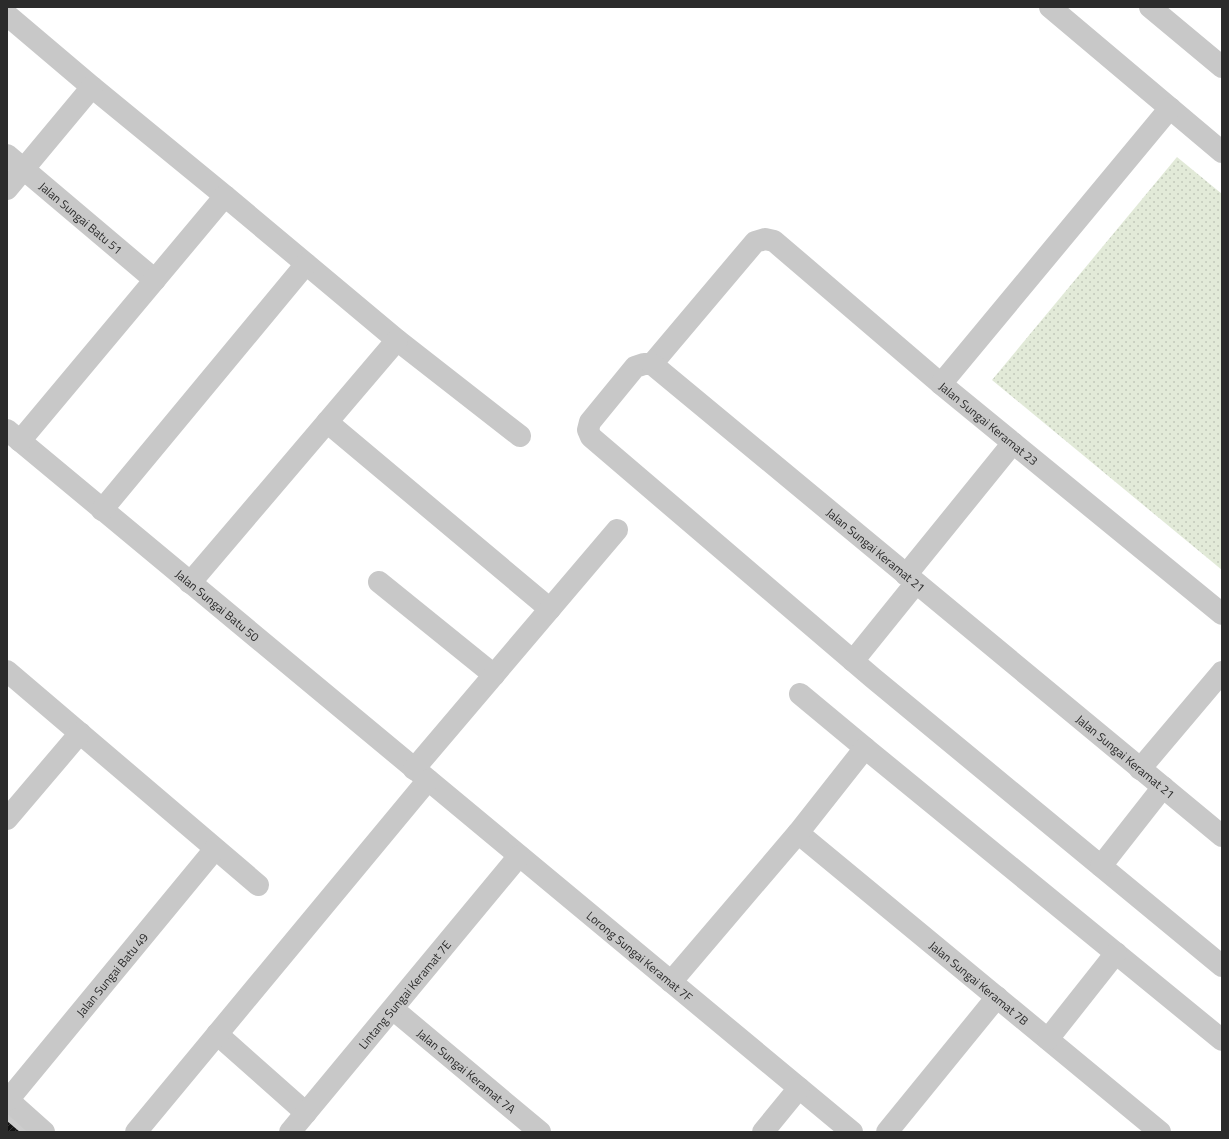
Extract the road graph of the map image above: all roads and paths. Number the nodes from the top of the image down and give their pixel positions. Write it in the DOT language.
graph roads {
  1 [pos="1050,7"];
  2 [pos="1150,7"];
  3 [pos="7,15"];
  4 [pos="1222,67"];
  5 [pos="92,87"];
  6 [pos="1170,108"];
  7 [pos="1222,152"];
  8 [pos="7,155"];
  9 [pos="24,170"];
  10 [pos="7,190"];
  11 [pos="225,196"];
  12 [pos="306,264"];
  13 [pos="156,280"];
  14 [pos="397,340"];
  15 [pos="652,364"];
  16 [pos="941,384"];
  17 [pos="327,422"];
  18 [pos="13,436"];
  19 [pos="520,436"];
  20 [pos="1013,443"];
  21 [pos="102,510"];
  22 [pos="617,530"];
  23 [pos="911,579"];
  24 [pos="379,582"];
  25 [pos="190,583"];
  26 [pos="550,609"];
  27 [pos="1222,614"];
  28 [pos="853,661"];
  29 [pos="7,671"];
  30 [pos="1222,672"];
  31 [pos="494,675"];
  32 [pos="800,694"];
  33 [pos="80,733"];
  34 [pos="865,748"];
  35 [pos="1140,769"];
  36 [pos="421,775"];
  37 [pos="1163,787"];
  38 [pos="7,820"];
  39 [pos="798,833"];
  40 [pos="1222,836"];
  41 [pos="215,849"];
  42 [pos="519,856"];
  43 [pos="1101,866"];
  44 [pos="258,885"];
  45 [pos="1116,953"];
  46 [pos="1222,966"];
  47 [pos="671,982"];
  48 [pos="996,997"];
  49 [pos="393,1009"];
  50 [pos="217,1034"];
  51 [pos="1048,1040"];
  52 [pos="1222,1040"];
  53 [pos="799,1088"];
  54 [pos="7,1099"];
  55 [pos="306,1113"];
  56 [pos="44,1132"];
  57 [pos="136,1132"];
  58 [pos="290,1132"];
  59 [pos="540,1132"];
  60 [pos="763,1132"];
  61 [pos="852,1132"];
  62 [pos="887,1132"];
  63 [pos="1160,1132"];
  1 -- 6 [label="street"];
  2 -- 4 [label="street"];
  3 -- 5 [label="street"];
  5 -- 9 [label="street"];
  5 -- 11 [label="street"];
  6 -- 7 [label="street"];
  6 -- 16 [label="street"];
  8 -- 9 [label="street, Jalan Sungai Batu 51"];
  9 -- 10 [label="street"];
  9 -- 13 [label="street, Jalan Sungai Batu 51"];
  11 -- 12 [label="street"];
  11 -- 13 [label="street"];
  12 -- 14 [label="street"];
  12 -- 21 [label="street"];
  13 -- 18 [label="street"];
  14 -- 17 [label="street"];
  14 -- 19 [label="street"];
  15 -- 16 [label="street, Jalan Sungai Keramat 23"];
  15 -- 23 [label="street, Jalan Sungai Keramat 21"];
  15 -- 28 [label="street"];
  16 -- 20 [label="street, Jalan Sungai Keramat 23"];
  17 -- 25 [label="street"];
  17 -- 26 [label="street"];
  18 -- 21 [label="street, Jalan Sungai Batu 50"];
  20 -- 23 [label="street"];
  20 -- 27 [label="street, Jalan Sungai Keramat 23"];
  21 -- 25 [label="street, Jalan Sungai Batu 50"];
  22 -- 26 [label="street"];
  23 -- 28 [label="street"];
  23 -- 35 [label="street, Jalan Sungai Keramat 21"];
  24 -- 31 [label="street"];
  25 -- 36 [label="street, Jalan Sungai Batu 50"];
  26 -- 31 [label="street"];
  28 -- 43 [label="street"];
  29 -- 33 [label="street"];
  30 -- 35 [label="street"];
  31 -- 36 [label="street"];
  32 -- 34 [label="street"];
  33 -- 38 [label="street"];
  33 -- 41 [label="street"];
  34 -- 39 [label="street"];
  34 -- 45 [label="street"];
  35 -- 37 [label="street, Jalan Sungai Keramat 21"];
  36 -- 42 [label="street, Lorong Sungai Keramat 7F"];
  36 -- 50 [label="street"];
  37 -- 40 [label="street, Jalan Sungai Keramat 21"];
  37 -- 43 [label="street"];
  39 -- 47 [label="street"];
  39 -- 48 [label="street, Jalan Sungai Keramat 7B"];
  41 -- 44 [label="street"];
  41 -- 54 [label="street, Jalan Sungai Batu 49"];
  42 -- 47 [label="street, Lorong Sungai Keramat 7F"];
  42 -- 49 [label="street, Lintang Sungai Keramat 7E"];
  43 -- 46 [label="street"];
  45 -- 51 [label="street"];
  45 -- 52 [label="street"];
  47 -- 53 [label="street, Lorong Sungai Keramat 7F"];
  48 -- 51 [label="street, Jalan Sungai Keramat 7B"];
  48 -- 62 [label="street"];
  49 -- 55 [label="street, Lintang Sungai Keramat 7E"];
  49 -- 59 [label="street, Jalan Sungai Keramat 7A"];
  50 -- 55 [label="street"];
  50 -- 57 [label="street"];
  51 -- 63 [label="street, Jalan Sungai Keramat 7B"];
  53 -- 60 [label="street"];
  53 -- 61 [label="street, Lorong Sungai Keramat 7F"];
  54 -- 56 [label="street"];
  55 -- 58 [label="street, Lintang Sungai Keramat 7E"];
}
